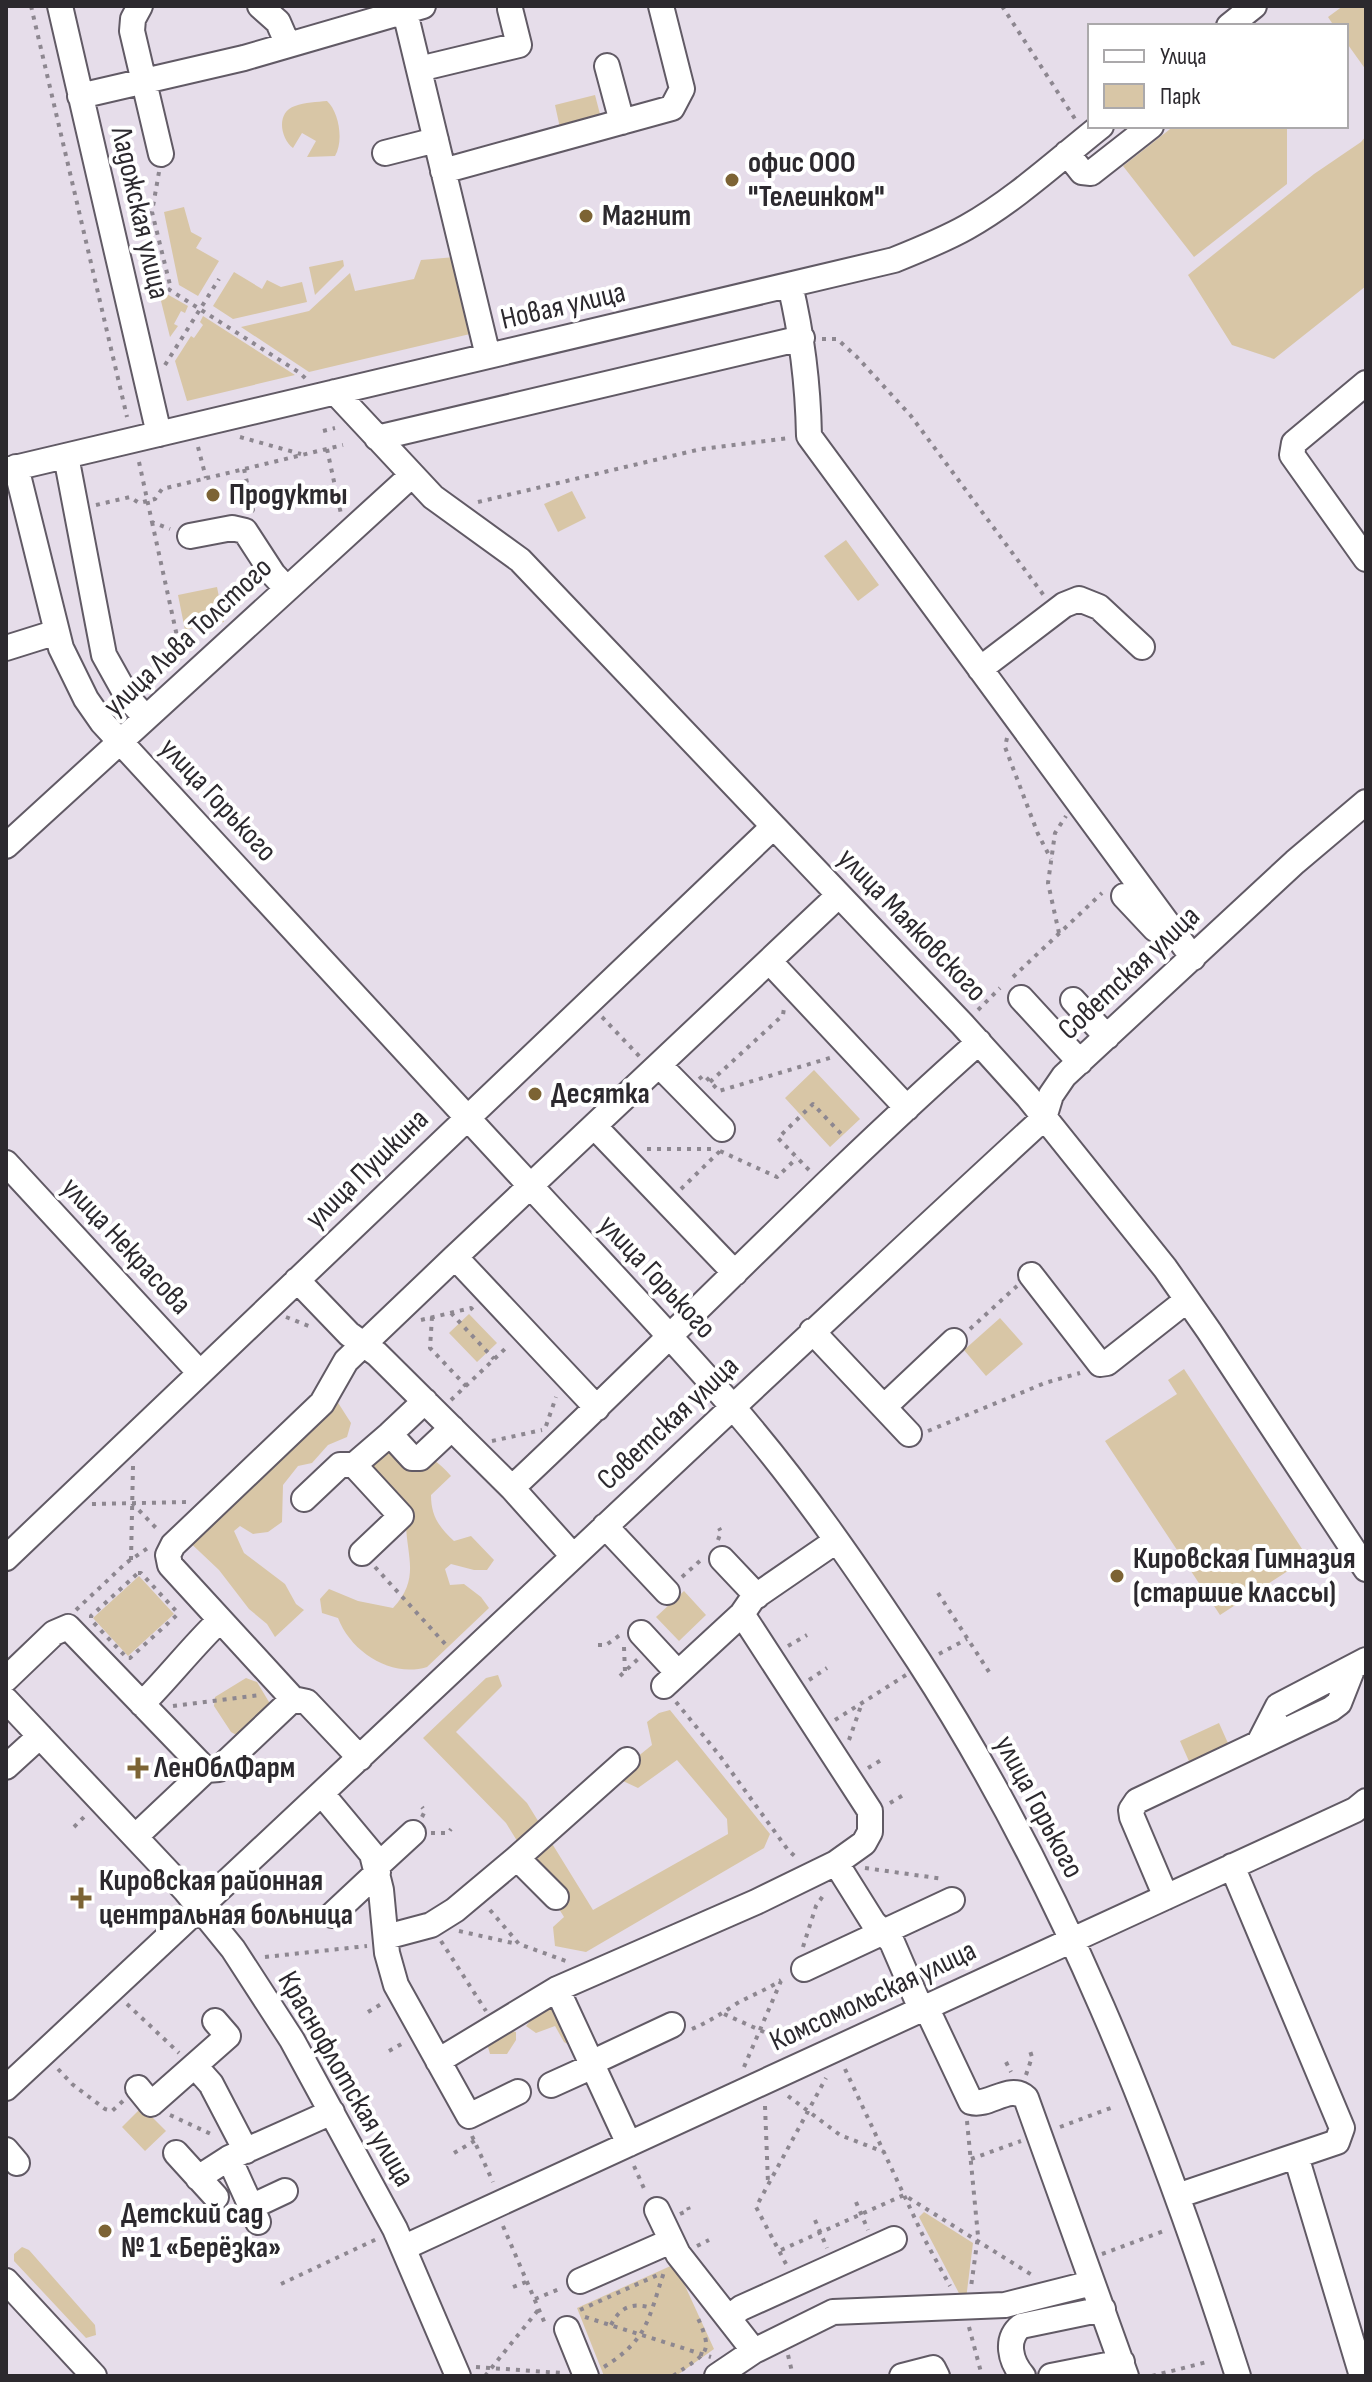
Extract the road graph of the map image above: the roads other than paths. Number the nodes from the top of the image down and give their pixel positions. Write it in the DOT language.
graph roads {
  1 [pos="60,6"];
  2 [pos="140,6"];
  3 [pos="260,6"];
  4 [pos="661,6"];
  5 [pos="1254,6"];
  6 [pos="411,8"];
  7 [pos="510,9"];
  8 [pos="1232,24"];
  9 [pos="288,45"];
  10 [pos="607,66"];
  11 [pos="419,69"];
  12 [pos="144,81"];
  13 [pos="80,96"];
  14 [pos="622,122"];
  15 [pos="1148,128"];
  16 [pos="1094,132"];
  17 [pos="436,140"];
  18 [pos="385,153"];
  19 [pos="1067,153"];
  20 [pos="161,154"];
  21 [pos="443,171"];
  22 [pos="790,285"];
  23 [pos="802,338"];
  24 [pos="488,356"];
  25 [pos="1366,383"];
  26 [pos="335,392"];
  27 [pos="159,434"];
  28 [pos="377,438"];
  29 [pos="66,456"];
  30 [pos="11,468"];
  31 [pos="412,475"];
  32 [pos="18,524"];
  33 [pos="190,536"];
  34 [pos="1366,559"];
  35 [pos="287,589"];
  36 [pos="57,632"];
  37 [pos="1142,647"];
  38 [pos="6,648"];
  39 [pos="980,669"];
  40 [pos="146,718"];
  41 [pos="120,742"];
  42 [pos="1366,802"];
  43 [pos="773,827"];
  44 [pos="6,846"];
  45 [pos="839,895"];
  46 [pos="1124,896"];
  47 [pos="1190,961"];
  48 [pos="770,962"];
  49 [pos="1021,998"];
  50 [pos="1073,1000"];
  51 [pos="970,1033"];
  52 [pos="1107,1037"];
  53 [pos="1080,1062"];
  54 [pos="659,1065"];
  55 [pos="907,1108"];
  56 [pos="468,1117"];
  57 [pos="1044,1118"];
  58 [pos="594,1126"];
  59 [pos="722,1129"];
  60 [pos="6,1163"];
  61 [pos="531,1186"];
  62 [pos="455,1257"];
  63 [pos="735,1273"];
  64 [pos="1031,1275"];
  65 [pos="297,1280"];
  66 [pos="1187,1300"];
  67 [pos="812,1331"];
  68 [pos="670,1338"];
  69 [pos="954,1341"];
  70 [pos="364,1345"];
  71 [pos="200,1373"];
  72 [pos="732,1405"];
  73 [pos="884,1407"];
  74 [pos="438,1414"];
  75 [pos="585,1418"];
  76 [pos="390,1434"];
  77 [pos="909,1434"];
  78 [pos="354,1465"];
  79 [pos="512,1488"];
  80 [pos="304,1499"];
  81 [pos="605,1526"];
  82 [pos="836,1541"];
  83 [pos="362,1553"];
  84 [pos="573,1556"];
  85 [pos="6,1558"];
  86 [pos="722,1559"];
  87 [pos="1366,1569"];
  88 [pos="667,1592"];
  89 [pos="749,1605"];
  90 [pos="219,1621"];
  91 [pos="641,1633"];
  92 [pos="1359,1665"];
  93 [pos="6,1679"];
  94 [pos="290,1695"];
  95 [pos="6,1700"];
  96 [pos="144,1706"];
  97 [pos="40,1736"];
  98 [pos="360,1758"];
  99 [pos="627,1760"];
  100 [pos="6,1767"];
  101 [pos="206,1770"];
  102 [pos="322,1794"];
  103 [pos="1362,1811"];
  104 [pos="413,1833"];
  105 [pos="135,1837"];
  106 [pos="517,1858"];
  107 [pos="1232,1866"];
  108 [pos="826,1868"];
  109 [pos="377,1870"];
  110 [pos="952,1890"];
  111 [pos="556,1897"];
  112 [pos="1166,1897"];
  113 [pos="199,1907"];
  114 [pos="332,1915"];
  115 [pos="883,1932"];
  116 [pos="386,1940"];
  117 [pos="1072,1940"];
  118 [pos="803,1959"];
  119 [pos="557,1989"];
  120 [pos="924,2008"];
  121 [pos="215,2021"];
  122 [pos="672,2025"];
  123 [pos="438,2061"];
  124 [pos="592,2064"];
  125 [pos="195,2066"];
  126 [pos="551,2085"];
  127 [pos="6,2088"];
  128 [pos="518,2092"];
  129 [pos="145,2096"];
  130 [pos="332,2112"];
  131 [pos="176,2153"];
  132 [pos="238,2154"];
  133 [pos="631,2155"];
  134 [pos="1296,2156"];
  135 [pos="198,2178"];
  136 [pos="285,2191"];
  137 [pos="1177,2196"];
  138 [pos="216,2197"];
  139 [pos="657,2210"];
  140 [pos="395,2241"];
  141 [pos="671,2241"];
  142 [pos="885,2243"];
  143 [pos="1088,2272"];
  144 [pos="6,2281"];
  145 [pos="580,2281"];
  146 [pos="1103,2309"];
  147 [pos="728,2318"];
  148 [pos="570,2323"];
  149 [pos="754,2351"];
  150 [pos="1124,2369"];
  151 [pos="725,2370"];
  152 [pos="467,2372"];
  153 [pos="581,2373"];
  154 [pos="94,2376"];
  155 [pos="902,2376"];
  156 [pos="937,2376"];
  157 [pos="1023,2376"];
  158 [pos="1051,2376"];
  159 [pos="1238,2376"];
  160 [pos="1362,2376"];
  1 -- 13 [label="street, Ладожская улица"];
  2 -- 12 [label="street"];
  3 -- 9 [label="street"];
  4 -- 14 [label="street"];
  5 -- 8 [label="street"];
  6 -- 9 [label="street"];
  6 -- 11 [label="street"];
  7 -- 11 [label="street"];
  9 -- 12 [label="street"];
  10 -- 14 [label="street"];
  11 -- 17 [label="street"];
  12 -- 13 [label="street"];
  12 -- 20 [label="street"];
  13 -- 27 [label="street, Ладожская улица"];
  14 -- 21 [label="street"];
  15 -- 19 [label="street"];
  16 -- 19 [label="street, Новая улица"];
  17 -- 18 [label="street"];
  17 -- 21 [label="street"];
  19 -- 22 [label="street, Новая улица"];
  21 -- 24 [label="street"];
  22 -- 23 [label="street"];
  22 -- 24 [label="street, Новая улица"];
  23 -- 28 [label="street"];
  23 -- 39 [label="street"];
  24 -- 26 [label="street, Новая улица"];
  25 -- 34 [label="street"];
  26 -- 27 [label="street, Новая улица"];
  26 -- 28 [label="street, улица Маяковского"];
  27 -- 29 [label="street, Новая улица"];
  28 -- 31 [label="street, улица Маяковского"];
  29 -- 30 [label="street, Новая улица"];
  29 -- 40 [label="street"];
  30 -- 32 [label="street, улица Горького"];
  31 -- 35 [label="street, улица Льва Толстого"];
  31 -- 43 [label="street, улица Маяковского"];
  32 -- 36 [label="street, улица Горького"];
  33 -- 35 [label="street"];
  35 -- 40 [label="street, улица Льва Толстого"];
  36 -- 38 [label="street"];
  36 -- 41 [label="street, улица Горького"];
  37 -- 39 [label="street"];
  39 -- 47 [label="street"];
  40 -- 41 [label="street, улица Льва Толстого"];
  41 -- 44 [label="street, улица Льва Толстого"];
  41 -- 56 [label="street, улица Горького"];
  42 -- 47 [label="street, Советская улица"];
  43 -- 45 [label="street, улица Маяковского"];
  43 -- 56 [label="street, улица Пушкина"];
  45 -- 48 [label="street"];
  45 -- 51 [label="street, улица Маяковского"];
  46 -- 47 [label="street"];
  47 -- 52 [label="street, Советская улица"];
  48 -- 54 [label="street"];
  48 -- 55 [label="street"];
  49 -- 53 [label="street"];
  50 -- 52 [label="street"];
  51 -- 55 [label="street"];
  51 -- 57 [label="street, улица Маяковского"];
  52 -- 53 [label="street, Советская улица"];
  53 -- 57 [label="street, Советская улица"];
  54 -- 58 [label="street"];
  54 -- 59 [label="street"];
  55 -- 63 [label="street"];
  56 -- 61 [label="street, улица Горького"];
  56 -- 65 [label="street, улица Пушкина"];
  57 -- 66 [label="street, улица Маяковского"];
  57 -- 67 [label="street, Советская улица"];
  58 -- 61 [label="street"];
  58 -- 63 [label="street"];
  60 -- 71 [label="street, улица Некрасова"];
  61 -- 62 [label="street"];
  61 -- 68 [label="street, улица Горького"];
  62 -- 70 [label="street"];
  62 -- 75 [label="street"];
  63 -- 68 [label="street"];
  64 -- 66 [label="street"];
  65 -- 70 [label="street"];
  65 -- 71 [label="street, улица Пушкина"];
  66 -- 87 [label="street, улица Маяковского"];
  67 -- 72 [label="street, Советская улица"];
  67 -- 73 [label="street"];
  68 -- 72 [label="street, улица Горького"];
  68 -- 75 [label="street"];
  69 -- 73 [label="street"];
  70 -- 74 [label="street"];
  70 -- 90 [label="street"];
  71 -- 85 [label="street, улица Пушкина"];
  72 -- 81 [label="street, Советская улица"];
  72 -- 82 [label="street, улица Горького"];
  73 -- 77 [label="street"];
  74 -- 76 [label="street"];
  74 -- 76 [label="street"];
  74 -- 79 [label="street"];
  75 -- 79 [label="street"];
  76 -- 78 [label="street"];
  78 -- 80 [label="street"];
  78 -- 83 [label="street"];
  79 -- 84 [label="street"];
  81 -- 84 [label="street, Советская улица"];
  81 -- 88 [label="street"];
  82 -- 89 [label="street"];
  82 -- 117 [label="street, улица Горького"];
  84 -- 98 [label="street, Советская улица"];
  86 -- 89 [label="street"];
  89 -- 91 [label="street"];
  89 -- 108 [label="street"];
  90 -- 94 [label="street"];
  90 -- 96 [label="street"];
  92 -- 112 [label="street"];
  93 -- 96 [label="street"];
  94 -- 98 [label="street"];
  94 -- 101 [label="street"];
  95 -- 97 [label="street, Краснофлотская улица"];
  96 -- 101 [label="street"];
  97 -- 100 [label="street"];
  97 -- 105 [label="street, Краснофлотская улица"];
  98 -- 102 [label="street, Советская улица"];
  99 -- 106 [label="street"];
  101 -- 105 [label="street"];
  102 -- 109 [label="street"];
  102 -- 113 [label="street, Советская улица"];
  103 -- 107 [label="street, Комсомольская улица"];
  104 -- 109 [label="street"];
  105 -- 113 [label="street, Краснофлотская улица"];
  106 -- 111 [label="street"];
  106 -- 116 [label="street"];
  107 -- 112 [label="street, Комсомольская улица"];
  107 -- 134 [label="street"];
  108 -- 115 [label="street"];
  108 -- 119 [label="street"];
  109 -- 114 [label="street"];
  109 -- 116 [label="street"];
  110 -- 115 [label="street"];
  112 -- 117 [label="street, Комсомольская улица"];
  113 -- 127 [label="street, Советская улица"];
  113 -- 130 [label="street, Краснофлотская улица"];
  115 -- 118 [label="street"];
  115 -- 120 [label="street"];
  116 -- 123 [label="street"];
  117 -- 120 [label="street, Комсомольская улица"];
  117 -- 137 [label="street, улица Горького"];
  119 -- 123 [label="street"];
  119 -- 124 [label="street"];
  120 -- 133 [label="street, Комсомольская улица"];
  120 -- 143 [label="street"];
  121 -- 125 [label="street"];
  122 -- 124 [label="street"];
  123 -- 128 [label="street"];
  124 -- 126 [label="street"];
  124 -- 133 [label="street"];
  125 -- 129 [label="street"];
  125 -- 132 [label="street"];
  130 -- 132 [label="street"];
  130 -- 140 [label="street, Краснофлотская улица"];
  131 -- 135 [label="street"];
  132 -- 135 [label="street"];
  132 -- 136 [label="street"];
  133 -- 140 [label="street, Комсомольская улица"];
  134 -- 137 [label="street"];
  134 -- 160 [label="street"];
  135 -- 138 [label="street"];
  137 -- 159 [label="street, улица Горького"];
  139 -- 141 [label="street"];
  140 -- 152 [label="street, Краснофлотская улица"];
  141 -- 145 [label="street"];
  141 -- 147 [label="street"];
  142 -- 147 [label="street"];
  143 -- 146 [label="street"];
  143 -- 149 [label="street"];
  144 -- 154 [label="street"];
  146 -- 150 [label="street"];
  146 -- 157 [label="street"];
  147 -- 149 [label="street"];
  148 -- 153 [label="street"];
  149 -- 151 [label="street"];
  150 -- 158 [label="street"];
  155 -- 156 [label="street"];
}
